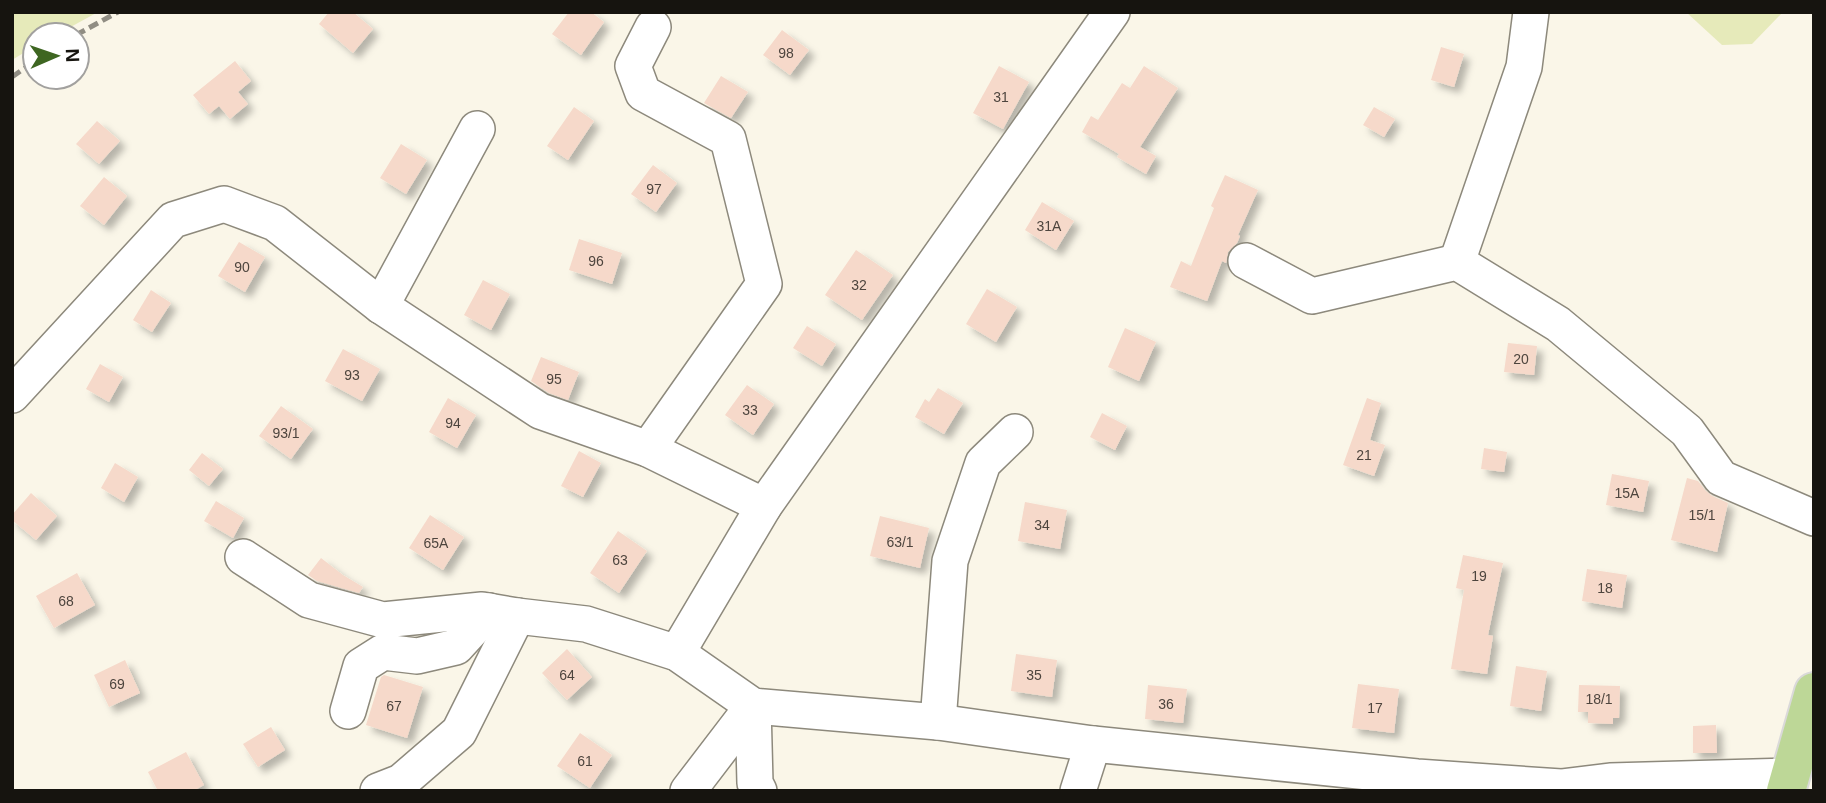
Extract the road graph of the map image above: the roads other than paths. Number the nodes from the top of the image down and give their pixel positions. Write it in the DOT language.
graph roads {
  1 [pos="1112,12"];
  2 [pos="1531,12"];
  3 [pos="653,27"];
  4 [pos="477,129"];
  5 [pos="1246,261"];
  6 [pos="1457,262"];
  7 [pos="382,306"];
  8 [pos="12,394"];
  9 [pos="1015,432"];
  10 [pos="648,449"];
  11 [pos="764,506"];
  12 [pos="1814,518"];
  13 [pos="243,557"];
  14 [pos="503,614"];
  15 [pos="677,653"];
  16 [pos="1814,692"];
  17 [pos="753,706"];
  18 [pos="348,710"];
  19 [pos="938,722"];
  20 [pos="1093,744"];
  21 [pos="1797,768"];
  22 [pos="1606,786"];
  23 [pos="378,791"];
  24 [pos="688,791"];
  25 [pos="759,791"];
  26 [pos="1078,791"];
  1 -- 11 [label="street"];
  2 -- 6 [label="street"];
  3 -- 10 [label="street"];
  4 -- 7 [label="street"];
  5 -- 6 [label="street"];
  6 -- 12 [label="street"];
  7 -- 8 [label="street"];
  7 -- 10 [label="street"];
  9 -- 19 [label="street"];
  10 -- 11 [label="street"];
  11 -- 15 [label="street"];
  13 -- 14 [label="street"];
  14 -- 15 [label="street"];
  14 -- 18 [label="street"];
  14 -- 23 [label="street"];
  15 -- 17 [label="street"];
  16 -- 21 [label="main road"];
  17 -- 19 [label="street"];
  17 -- 24 [label="street"];
  17 -- 25 [label="street"];
  19 -- 20 [label="street"];
  20 -- 22 [label="street"];
  20 -- 26 [label="street"];
  21 -- 22 [label="street"];
}
